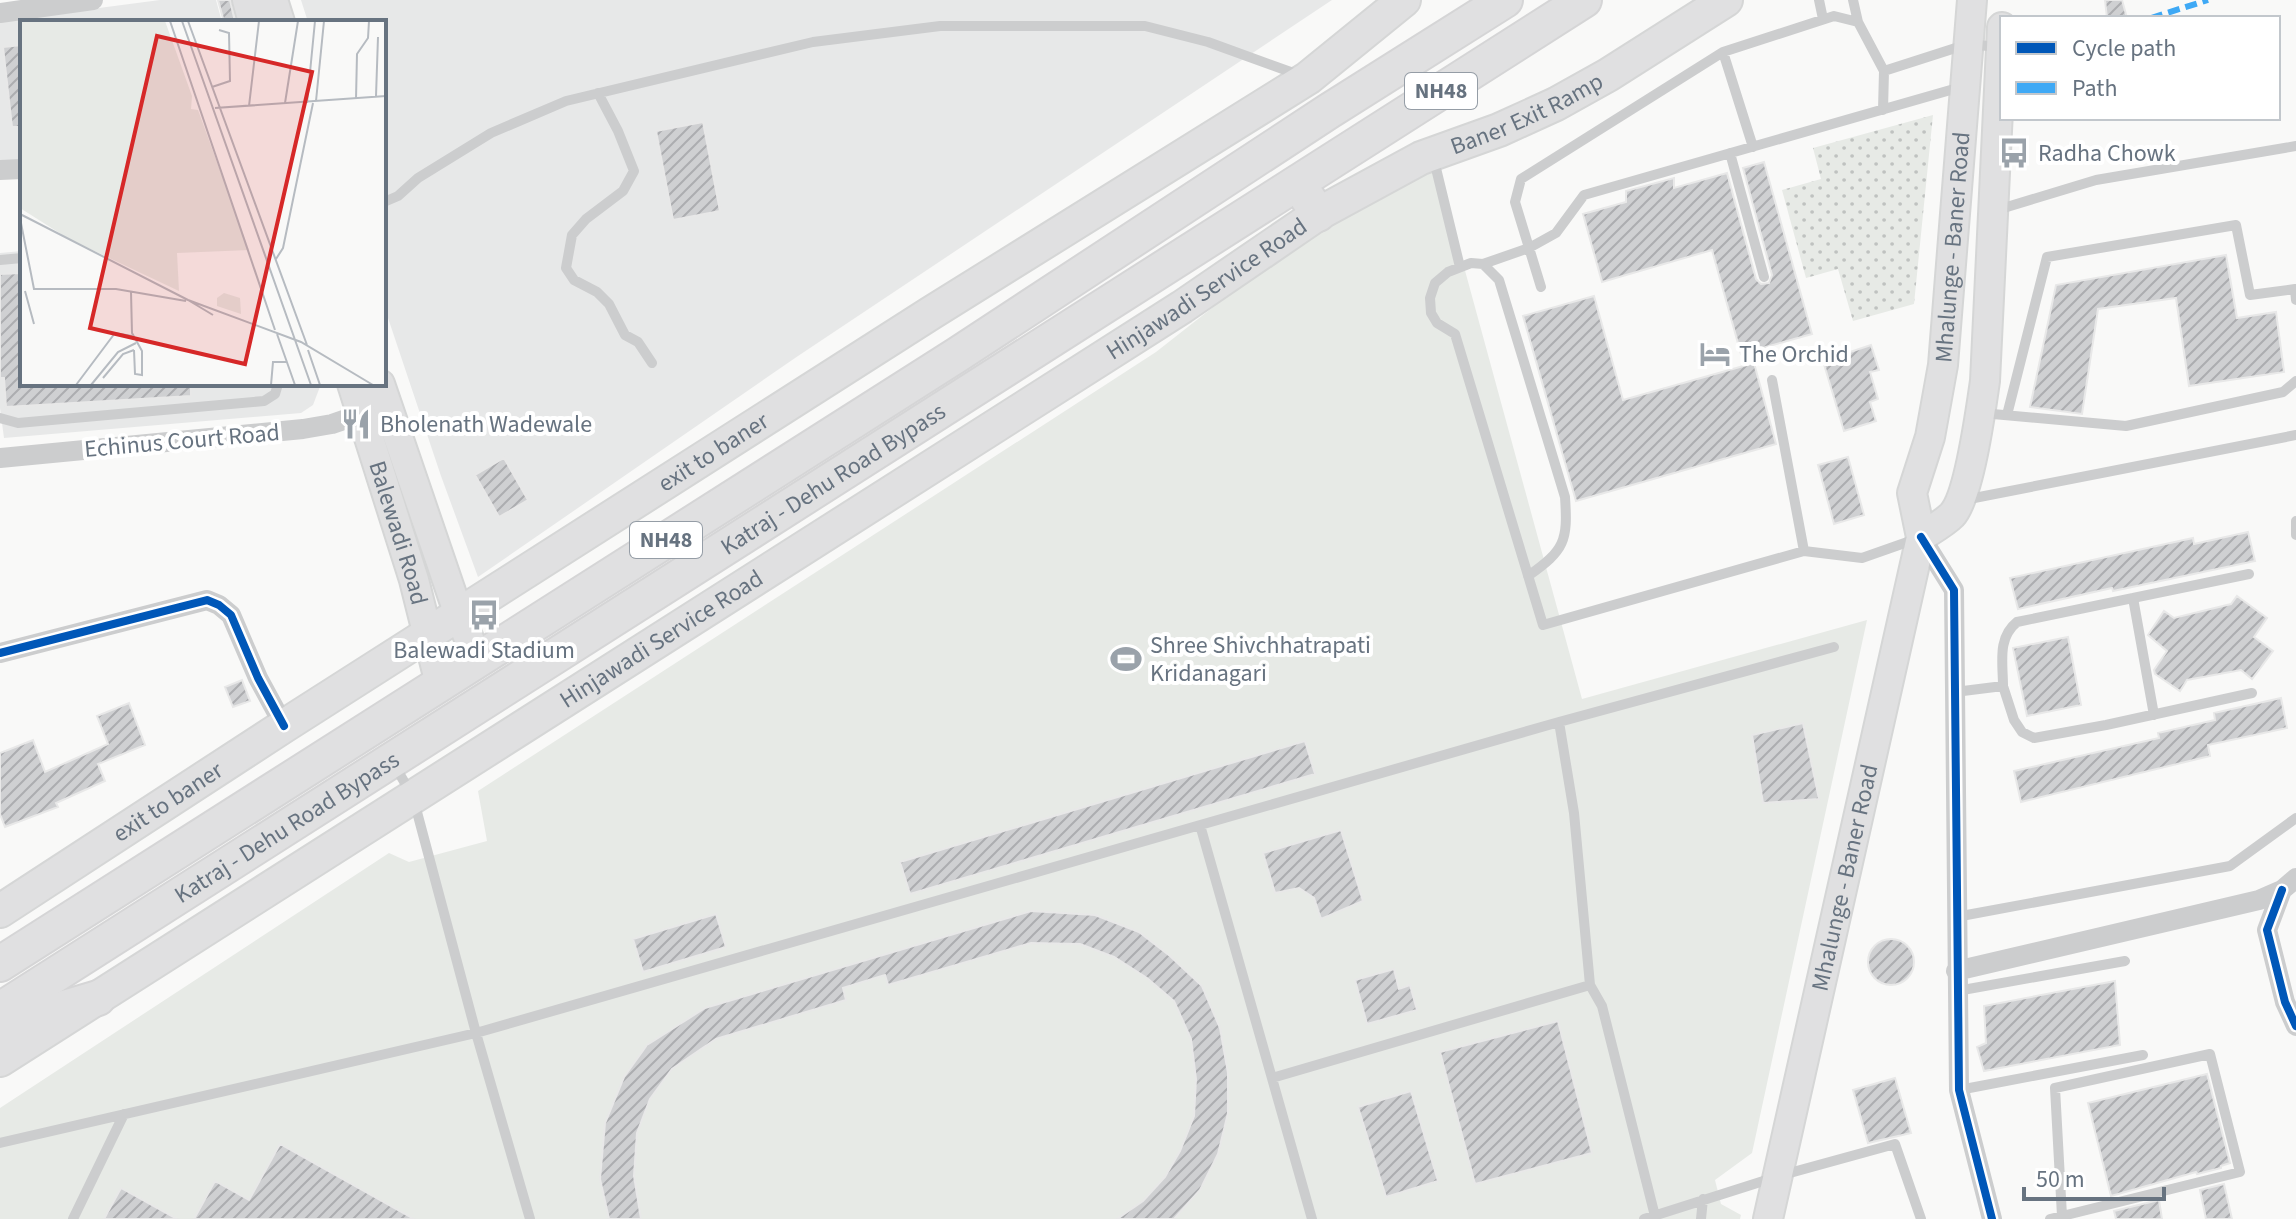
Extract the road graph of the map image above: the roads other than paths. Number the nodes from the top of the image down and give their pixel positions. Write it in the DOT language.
graph roads {
  1 [pos="93,0"];
  2 [pos="247,0"];
  3 [pos="273,0"];
  4 [pos="1404,0"];
  5 [pos="1505,0"];
  6 [pos="1584,0"];
  7 [pos="1726,0"];
  8 [pos="1819,0"];
  9 [pos="1853,0"];
  10 [pos="1972,0"];
  11 [pos="0,13"];
  12 [pos="1823,19"];
  13 [pos="252,20"];
  14 [pos="279,20"];
  15 [pos="1858,22"];
  16 [pos="2000,37"];
  17 [pos="1968,44"];
  18 [pos="1723,52"];
  19 [pos="2000,58"];
  20 [pos="1884,71"];
  21 [pos="1308,78"];
  22 [pos="1964,86"];
  23 [pos="598,93"];
  24 [pos="1883,110"];
  25 [pos="1329,111"];
  26 [pos="2296,146"];
  27 [pos="1753,147"];
  28 [pos="1730,153"];
  29 [pos="1432,154"];
  30 [pos="20,169"];
  31 [pos="0,170"];
  32 [pos="1298,183"];
  33 [pos="1955,189"];
  34 [pos="386,201"];
  35 [pos="1993,201"];
  36 [pos="1318,214"];
  37 [pos="1529,248"];
  38 [pos="20,258"];
  39 [pos="0,260"];
  40 [pos="1483,264"];
  41 [pos="1460,267"];
  42 [pos="1764,277"];
  43 [pos="1541,287"];
  44 [pos="2296,300"];
  45 [pos="652,363"];
  46 [pos="1772,380"];
  47 [pos="2296,381"];
  48 [pos="277,386"];
  49 [pos="353,386"];
  50 [pos="381,386"];
  51 [pos="361,414"];
  52 [pos="1993,414"];
  53 [pos="0,418"];
  54 [pos="2296,435"];
  55 [pos="0,458"];
  56 [pos="1961,501"];
  57 [pos="2296,521"];
  58 [pos="2296,535"];
  59 [pos="1921,537"];
  60 [pos="1804,551"];
  61 [pos="2249,574"];
  62 [pos="1528,576"];
  63 [pos="658,591"];
  64 [pos="2133,598"];
  65 [pos="459,615"];
  66 [pos="679,628"];
  67 [pos="428,636"];
  68 [pos="1834,647"];
  69 [pos="0,653"];
  70 [pos="478,660"];
  71 [pos="440,684"];
  72 [pos="2003,686"];
  73 [pos="1955,692"];
  74 [pos="2252,693"];
  75 [pos="2154,715"];
  76 [pos="1559,722"];
  77 [pos="284,726"];
  78 [pos="392,761"];
  79 [pos="413,797"];
  80 [pos="2296,818"];
  81 [pos="1200,825"];
  82 [pos="2289,884"];
  83 [pos="0,911"];
  84 [pos="1956,917"];
  85 [pos="2125,961"];
  86 [pos="0,964"];
  87 [pos="1956,981"];
  88 [pos="1590,985"];
  89 [pos="98,998"];
  90 [pos="0,1010"];
  91 [pos="2296,1026"];
  92 [pos="0,1027"];
  93 [pos="476,1033"];
  94 [pos="2143,1055"];
  95 [pos="0,1060"];
  96 [pos="1272,1078"];
  97 [pos="1959,1090"];
  98 [pos="124,1114"];
  99 [pos="0,1143"];
  100 [pos="1779,1176"];
  101 [pos="1703,1199"];
  102 [pos="1655,1216"];
  103 [pos="2062,1216"];
  104 [pos="73,1219"];
  105 [pos="530,1219"];
  106 [pos="1312,1219"];
  107 [pos="1644,1219"];
  108 [pos="1701,1219"];
  109 [pos="1768,1219"];
  110 [pos="1921,1219"];
  111 [pos="1992,1219"];
  112 [pos="2050,1219"];
  1 -- 11 [label="street"];
  2 -- 13 [label="main road"];
  3 -- 14 [label="main road"];
  4 -- 21 [label="main road"];
  5 -- 25 [label="highway, Katraj - Dehu Road Bypass / NH48"];
  6 -- 32 [label="highway, Katraj - Dehu Road Bypass / NH48"];
  7 -- 29 [label="main road, Baner Exit Ramp"];
  8 -- 12 [label="lane"];
  9 -- 15 [label="lane"];
  10 -- 17 [label="main road, Mhalunge - Baner Road"];
  12 -- 15 [label="lane"];
  12 -- 18 [label="lane"];
  15 -- 20 [label="lane"];
  16 -- 17 [label="lane"];
  17 -- 20 [label="lane"];
  17 -- 22 [label="main road, Mhalunge - Baner Road"];
  18 -- 27 [label="lane"];
  18 -- 37 [label="lane"];
  19 -- 35 [label="main road, Mhalunge - Baner Road"];
  20 -- 24 [label="lane"];
  21 -- 23 [label="lane"];
  21 -- 25 [label="main road"];
  21 -- 65 [label="main road, exit to baner"];
  22 -- 24 [label="lane"];
  22 -- 33 [label="main road, Mhalunge - Baner Road"];
  23 -- 34 [label="lane"];
  23 -- 45 [label="lane"];
  24 -- 27 [label="lane"];
  25 -- 70 [label="highway, Katraj - Dehu Road Bypass / NH48"];
  26 -- 35 [label="lane"];
  27 -- 28 [label="lane"];
  28 -- 37 [label="lane"];
  28 -- 42 [label="lane"];
  29 -- 36 [label="main road, Baner Exit Ramp"];
  29 -- 41 [label="lane"];
  30 -- 31 [label="street"];
  32 -- 36 [label="highway"];
  32 -- 63 [label="highway, Katraj - Dehu Road Bypass / NH48"];
  33 -- 35 [label="main road"];
  33 -- 59 [label="main road, Mhalunge - Baner Road"];
  35 -- 52 [label="main road, Mhalunge - Baner Road"];
  36 -- 66 [label="main road, Hinjawadi Service Road"];
  37 -- 40 [label="lane"];
  37 -- 43 [label="lane"];
  38 -- 39 [label="lane"];
  40 -- 41 [label="lane"];
  40 -- 62 [label="lane"];
  41 -- 62 [label="lane"];
  44 -- 52 [label="lane"];
  46 -- 60 [label="lane"];
  47 -- 52 [label="lane"];
  48 -- 53 [label="lane"];
  49 -- 51 [label="main road, Balewadi Road"];
  50 -- 65 [label="main road, Balewadi Road"];
  51 -- 55 [label="street, Echinus Court Road"];
  51 -- 67 [label="main road, Balewadi Road"];
  52 -- 56 [label="main road, Mhalunge - Baner Road"];
  54 -- 56 [label="lane"];
  56 -- 59 [label="main road"];
  57 -- 58 [label="lane"];
  59 -- 60 [label="lane"];
  59 -- 73 [label="street"];
  59 -- 100 [label="main road, Mhalunge - Baner Road"];
  60 -- 62 [label="lane"];
  61 -- 64 [label="lane"];
  63 -- 66 [label="main road"];
  63 -- 78 [label="highway, Katraj - Dehu Road Bypass / NH48"];
  64 -- 72 [label="lane"];
  64 -- 75 [label="lane"];
  65 -- 67 [label="main road, exit to baner"];
  65 -- 70 [label="main road, Balewadi Road"];
  66 -- 79 [label="main road, Hinjawadi Service Road"];
  67 -- 71 [label="main road, Balewadi Road"];
  67 -- 77 [label="main road, exit to baner"];
  68 -- 76 [label="lane"];
  69 -- 77 [label="street"];
  70 -- 71 [label="highway, Katraj - Dehu Road Bypass / NH48"];
  71 -- 86 [label="highway, Katraj - Dehu Road Bypass / NH48"];
  72 -- 73 [label="lane"];
  72 -- 75 [label="lane"];
  73 -- 84 [label="street"];
  74 -- 75 [label="lane"];
  76 -- 81 [label="lane"];
  76 -- 88 [label="lane"];
  77 -- 83 [label="main road, exit to baner"];
  78 -- 79 [label="lane"];
  78 -- 90 [label="highway, Katraj - Dehu Road Bypass / NH48"];
  79 -- 89 [label="main road, Hinjawadi Service Road"];
  79 -- 93 [label="lane"];
  80 -- 84 [label="lane"];
  81 -- 93 [label="lane"];
  81 -- 96 [label="lane"];
  82 -- 87 [label="street"];
  82 -- 91 [label="street"];
  84 -- 87 [label="street"];
  85 -- 87 [label="lane"];
  87 -- 97 [label="street"];
  88 -- 96 [label="lane"];
  88 -- 102 [label="lane"];
  89 -- 92 [label="highway"];
  89 -- 95 [label="main road, Hinjawadi Service Road"];
  93 -- 98 [label="lane"];
  93 -- 105 [label="lane"];
  94 -- 97 [label="lane"];
  96 -- 106 [label="lane"];
  97 -- 111 [label="street"];
  98 -- 99 [label="lane"];
  98 -- 104 [label="lane"];
  100 -- 101 [label="lane"];
  100 -- 109 [label="main road, Mhalunge - Baner Road"];
  100 -- 110 [label="lane"];
  101 -- 102 [label="lane"];
  101 -- 108 [label="lane"];
  102 -- 107 [label="lane"];
  103 -- 103 [label="lane"];
  103 -- 112 [label="lane"];
}
